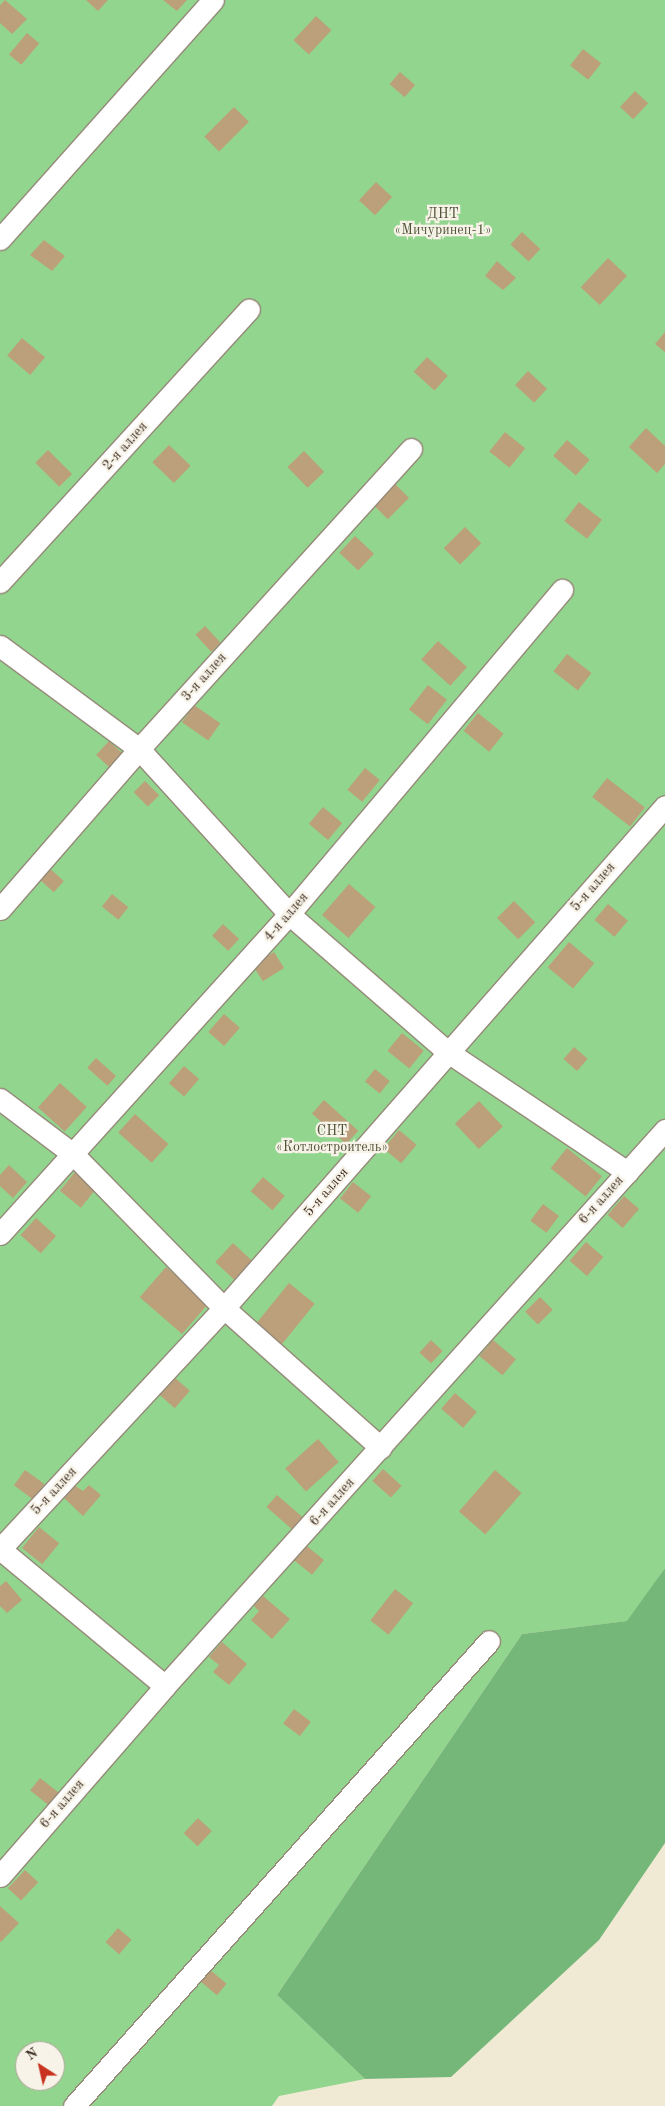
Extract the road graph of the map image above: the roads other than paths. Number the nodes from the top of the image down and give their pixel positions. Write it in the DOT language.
graph roads {
  1 [pos="213,0"];
  2 [pos="0,239"];
  3 [pos="249,309"];
  4 [pos="411,449"];
  5 [pos="0,582"];
  6 [pos="562,590"];
  7 [pos="0,646"];
  8 [pos="139,749"];
  9 [pos="665,806"];
  10 [pos="0,909"];
  11 [pos="289,914"];
  12 [pos="448,1052"];
  13 [pos="0,1099"];
  14 [pos="665,1130"];
  15 [pos="73,1154"];
  16 [pos="627,1172"];
  17 [pos="0,1234"];
  18 [pos="224,1308"];
  19 [pos="381,1448"];
  20 [pos="0,1549"];
  21 [pos="489,1640"];
  22 [pos="164,1686"];
  23 [pos="0,1876"];
  24 [pos="74,2106"];
  1 -- 2 [label="street"];
  3 -- 5 [label="street, 2-я аллея"];
  4 -- 8 [label="street, 3-я аллея"];
  6 -- 11 [label="street, 4-я аллея"];
  7 -- 8 [label="street"];
  8 -- 10 [label="street, 3-я аллея"];
  8 -- 11 [label="street"];
  9 -- 12 [label="street, 5-я аллея"];
  11 -- 12 [label="street"];
  11 -- 15 [label="street, 4-я аллея"];
  12 -- 16 [label="street"];
  12 -- 18 [label="street, 5-я аллея"];
  13 -- 15 [label="street"];
  14 -- 16 [label="street, 6-я аллея"];
  15 -- 17 [label="street, 4-я аллея"];
  15 -- 18 [label="street"];
  16 -- 19 [label="street, 6-я аллея"];
  18 -- 19 [label="street"];
  18 -- 20 [label="street, 5-я аллея"];
  19 -- 22 [label="street, 6-я аллея"];
  20 -- 22 [label="street"];
  21 -- 24 [label="street"];
  22 -- 23 [label="street, 6-я аллея"];
}
